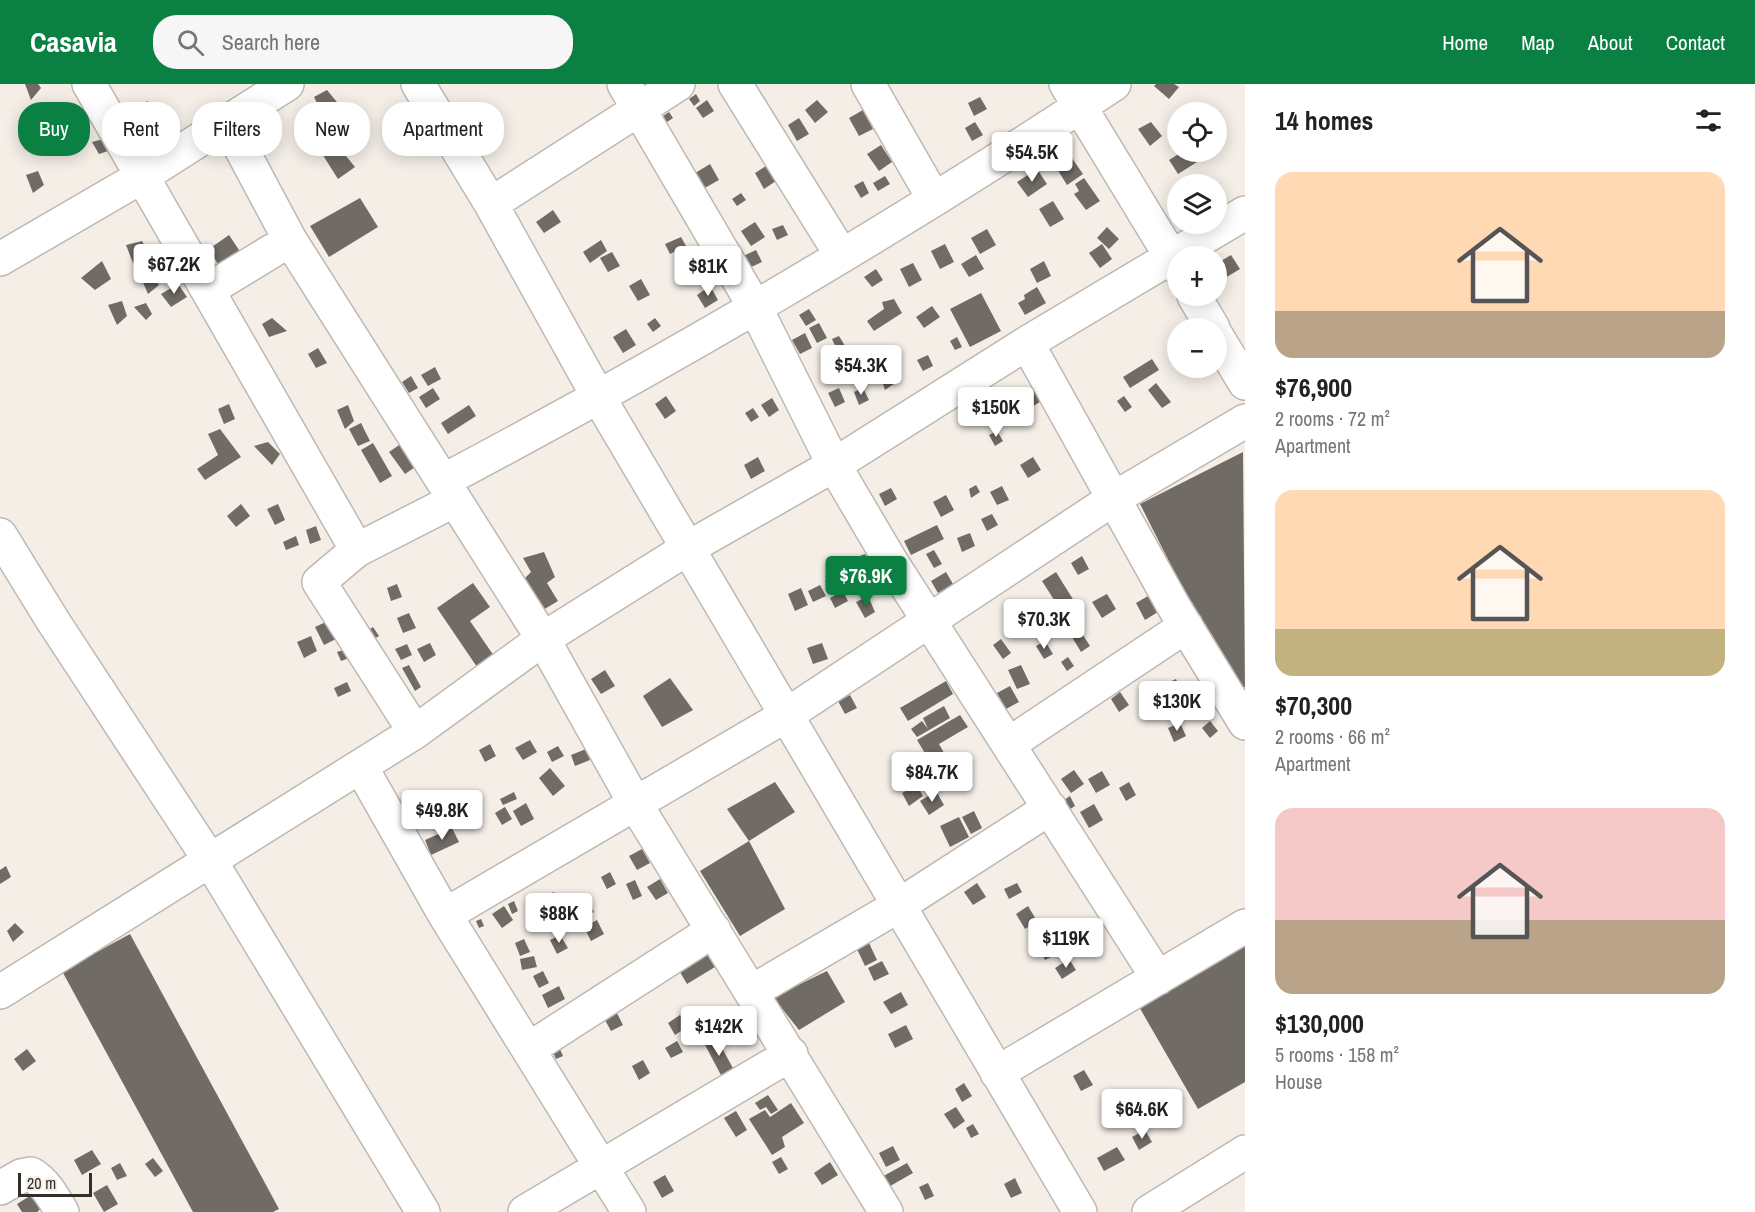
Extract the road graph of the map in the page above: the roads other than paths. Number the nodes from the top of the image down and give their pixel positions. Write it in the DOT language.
graph roads {
  1 [pos="88,84"];
  2 [pos="287,84"];
  3 [pos="418,84"];
  4 [pos="678,84"];
  5 [pos="735,84"];
  6 [pos="868,84"];
  7 [pos="1114,84"];
  8 [pos="1073,95"];
  9 [pos="632,96"];
  10 [pos="259,102"];
  11 [pos="192,144"];
  12 [pos="245,156"];
  13 [pos="141,177"];
  14 [pos="934,198"];
  15 [pos="491,204"];
  16 [pos="1245,213"];
  17 [pos="290,240"];
  18 [pos="1197,246"];
  19 [pos="1167,250"];
  20 [pos="842,256"];
  21 [pos="0,259"];
  22 [pos="1167,266"];
  23 [pos="208,290"];
  24 [pos="756,309"];
  25 [pos="1028,343"];
  26 [pos="1227,353"];
  27 [pos="1245,383"];
  28 [pos="599,398"];
  29 [pos="1245,421"];
  30 [pos="834,465"];
  31 [pos="449,490"];
  32 [pos="1113,499"];
  33 [pos="0,535"];
  34 [pos="688,548"];
  35 [pos="357,550"];
  36 [pos="929,619"];
  37 [pos="1186,626"];
  38 [pos="543,639"];
  39 [pos="785,716"];
  40 [pos="1245,723"];
  41 [pos="415,732"];
  42 [pos="1009,744"];
  43 [pos="361,767"];
  44 [pos="636,805"];
  45 [pos="1050,808"];
  46 [pos="211,862"];
  47 [pos="898,906"];
  48 [pos="445,915"];
  49 [pos="1245,926"];
  50 [pos="714,930"];
  51 [pos="1158,978"];
  52 [pos="0,992"];
  53 [pos="753,992"];
  54 [pos="529,1049"];
  55 [pos="791,1054"];
  56 [pos="997,1073"];
  57 [pos="1245,1152"];
  58 [pos="603,1167"];
  59 [pos="0,1188"];
  60 [pos="62,1212"];
  61 [pos="423,1212"];
  62 [pos="525,1212"];
  63 [pos="629,1212"];
  64 [pos="886,1212"];
  65 [pos="1080,1212"];
  66 [pos="1149,1212"];
  1 -- 13 [label="street"];
  2 -- 10 [label="street"];
  3 -- 15 [label="street"];
  4 -- 9 [label="street"];
  5 -- 20 [label="street"];
  6 -- 14 [label="street"];
  7 -- 8 [label="street"];
  8 -- 14 [label="street"];
  8 -- 19 [label="street"];
  9 -- 15 [label="street"];
  9 -- 24 [label="street"];
  11 -- 13 [label="street"];
  12 -- 17 [label="street"];
  13 -- 21 [label="street"];
  13 -- 23 [label="street"];
  14 -- 20 [label="street"];
  15 -- 28 [label="street"];
  16 -- 18 [label="street"];
  17 -- 23 [label="street"];
  17 -- 31 [label="street"];
  20 -- 24 [label="street"];
  22 -- 25 [label="street"];
  23 -- 35 [label="street"];
  24 -- 28 [label="street"];
  24 -- 30 [label="street"];
  25 -- 30 [label="street"];
  25 -- 32 [label="street"];
  26 -- 27 [label="street"];
  28 -- 31 [label="street"];
  28 -- 34 [label="street"];
  29 -- 32 [label="street"];
  30 -- 34 [label="street"];
  30 -- 36 [label="street"];
  31 -- 35 [label="street"];
  31 -- 38 [label="street"];
  32 -- 36 [label="street"];
  32 -- 37 [label="street"];
  33 -- 46 [label="street"];
  34 -- 38 [label="street"];
  34 -- 39 [label="street"];
  35 -- 41 [label="street"];
  36 -- 39 [label="street"];
  36 -- 42 [label="street"];
  37 -- 40 [label="street"];
  37 -- 42 [label="street"];
  38 -- 41 [label="street"];
  38 -- 44 [label="street"];
  39 -- 44 [label="street"];
  39 -- 47 [label="street"];
  41 -- 43 [label="street"];
  42 -- 45 [label="street"];
  43 -- 46 [label="street"];
  43 -- 48 [label="street"];
  44 -- 48 [label="street"];
  44 -- 50 [label="street"];
  45 -- 47 [label="street"];
  45 -- 51 [label="street"];
  46 -- 52 [label="street"];
  46 -- 61 [label="street"];
  47 -- 53 [label="street"];
  47 -- 56 [label="street"];
  48 -- 54 [label="street"];
  49 -- 51 [label="street"];
  50 -- 53 [label="street"];
  50 -- 54 [label="street"];
  51 -- 56 [label="street"];
  53 -- 55 [label="street"];
  54 -- 58 [label="street"];
  55 -- 58 [label="street"];
  55 -- 64 [label="street"];
  56 -- 65 [label="street"];
  57 -- 66 [label="street"];
  58 -- 62 [label="street"];
  58 -- 63 [label="street"];
  59 -- 60 [label="street"];
}
